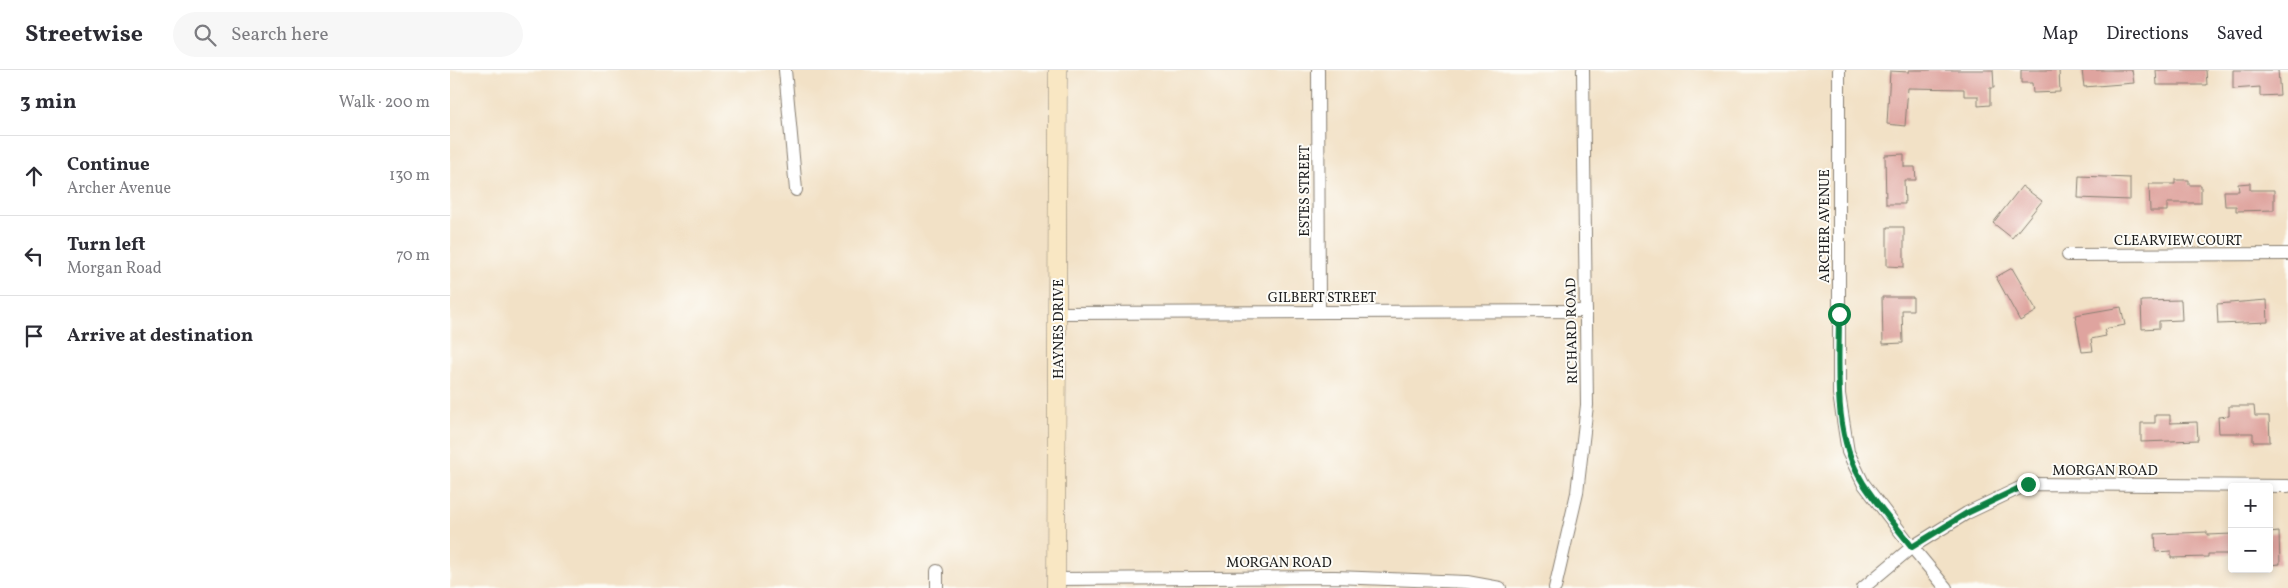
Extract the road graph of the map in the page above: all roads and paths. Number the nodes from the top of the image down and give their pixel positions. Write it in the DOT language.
graph roads {
  1 [pos="785,70"];
  2 [pos="1058,70"];
  3 [pos="1318,70"];
  4 [pos="1583,70"];
  5 [pos="1839,70"];
  6 [pos="796,190"];
  7 [pos="2288,254"];
  8 [pos="2068,255"];
  9 [pos="1586,311"];
  10 [pos="1319,312"];
  11 [pos="1058,313"];
  12 [pos="2288,486"];
  13 [pos="1912,547"];
  14 [pos="937,571"];
  15 [pos="1056,583"];
  16 [pos="937,588"];
  17 [pos="1500,588"];
  18 [pos="1555,588"];
  19 [pos="1864,588"];
  20 [pos="1946,588"];
  1 -- 6 [label="street"];
  2 -- 11 [label="street, HAYNES DRIVE"];
  3 -- 10 [label="street, ESTES STREET"];
  4 -- 9 [label="street, RICHARD ROAD"];
  5 -- 13 [label="street, ARCHER AVENUE"];
  7 -- 8 [label="street, CLEARVIEW COURT"];
  9 -- 10 [label="street, GILBERT STREET"];
  9 -- 18 [label="street, RICHARD ROAD"];
  10 -- 11 [label="street, GILBERT STREET"];
  11 -- 15 [label="street, HAYNES DRIVE"];
  12 -- 13 [label="street, MORGAN ROAD"];
  13 -- 19 [label="street, MORGAN ROAD"];
  13 -- 20 [label="street, ARCHER AVENUE"];
  14 -- 16 [label="street"];
  15 -- 17 [label="street, MORGAN ROAD"];
}
